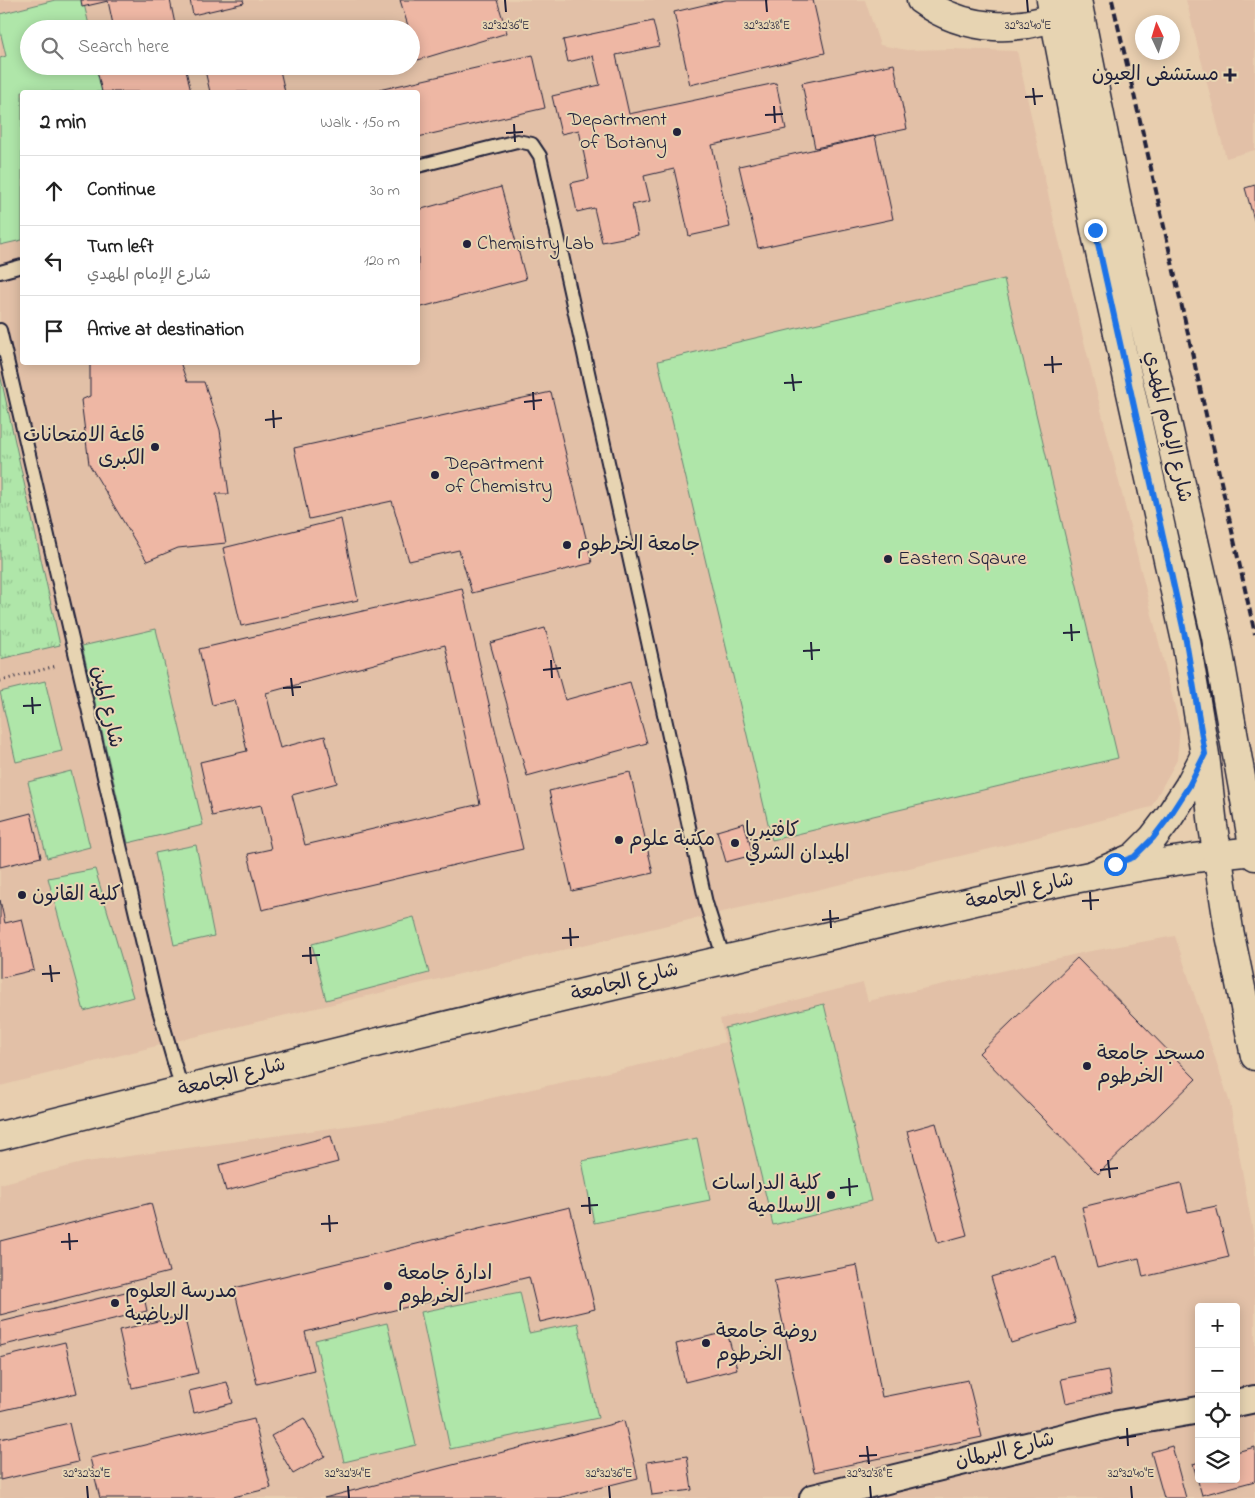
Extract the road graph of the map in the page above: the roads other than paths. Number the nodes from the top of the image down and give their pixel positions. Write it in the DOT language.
graph roads {
  1 [pos="921,0"];
  2 [pos="1065,6"];
  3 [pos="420,165"];
  4 [pos="20,267"];
  5 [pos="0,272"];
  6 [pos="0,330"];
  7 [pos="1205,754"];
  8 [pos="1255,851"];
  9 [pos="1218,854"];
  10 [pos="1255,856"];
  11 [pos="1091,876"];
  12 [pos="724,959"];
  13 [pos="1255,1056"];
  14 [pos="182,1090"];
  15 [pos="0,1136"];
  16 [pos="1255,1399"];
  17 [pos="1240,1402"];
  18 [pos="1195,1411"];
  19 [pos="813,1498"];
  1 -- 2 [label="main road"];
  2 -- 7 [label="main road, شارع الإمام المهدي"];
  2 -- 8 [label="main road, شارع الإمام المهدي"];
  3 -- 12 [label="lane"];
  4 -- 5 [label="lane"];
  6 -- 14 [label="lane, شارع المين"];
  7 -- 9 [label="main road, شارع الإمام المهدي"];
  7 -- 11 [label="main road"];
  8 -- 9 [label="main road, شارع الجامعة"];
  8 -- 10 [label="main road, شارع الإمام المهدي"];
  9 -- 11 [label="main road, شارع الجامعة"];
  9 -- 13 [label="main road, شارع الإمام المهدي"];
  11 -- 12 [label="main road, شارع الجامعة"];
  12 -- 14 [label="main road, شارع الجامعة"];
  14 -- 15 [label="main road, شارع الجامعة"];
  16 -- 17 [label="street"];
  18 -- 19 [label="street, شارع البرلمان"];
}
